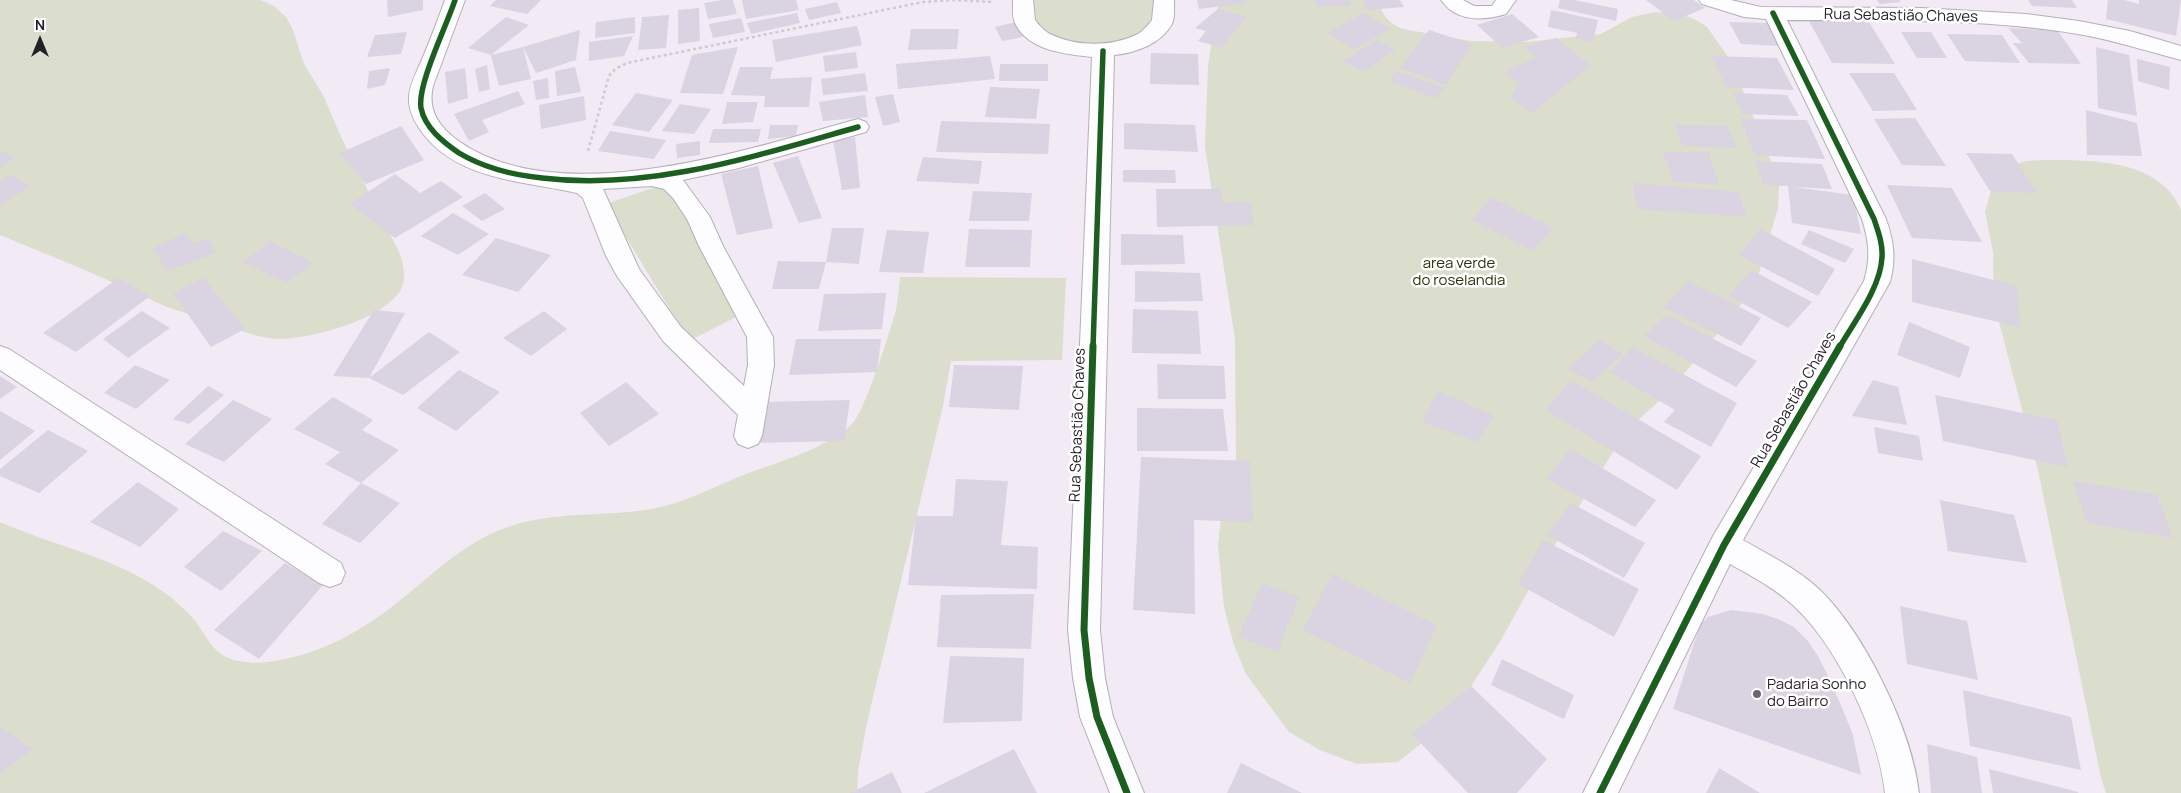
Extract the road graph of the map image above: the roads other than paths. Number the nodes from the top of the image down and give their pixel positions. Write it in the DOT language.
graph roads {
  1 [pos="455,0"];
  2 [pos="1164,0"];
  3 [pos="1451,0"];
  4 [pos="1506,0"];
  5 [pos="1709,0"];
  6 [pos="1917,0"];
  7 [pos="1022,3"];
  8 [pos="1773,13"];
  9 [pos="1932,16"];
  10 [pos="1103,51"];
  11 [pos="2181,53"];
  12 [pos="858,127"];
  13 [pos="654,178"];
  14 [pos="553,180"];
  15 [pos="0,356"];
  16 [pos="1724,545"];
  17 [pos="330,573"];
  18 [pos="1127,793"];
  19 [pos="1600,793"];
  20 [pos="1902,793"];
  1 -- 14 [label="street"];
  2 -- 10 [label="street"];
  3 -- 4 [label="street"];
  5 -- 8 [label="street"];
  6 -- 9 [label="street"];
  7 -- 10 [label="street"];
  8 -- 9 [label="street, Rua Sebastião Chaves"];
  8 -- 16 [label="street, Rua Sebastião Chaves"];
  9 -- 11 [label="street, Rua Sebastião Chaves"];
  10 -- 18 [label="street, Rua Sebastião Chaves"];
  12 -- 13 [label="street"];
  13 -- 14 [label="street"];
  13 -- 14 [label="street"];
  15 -- 17 [label="street"];
  16 -- 19 [label="street, Rua Sebastião Chaves"];
  16 -- 20 [label="street"];
}
